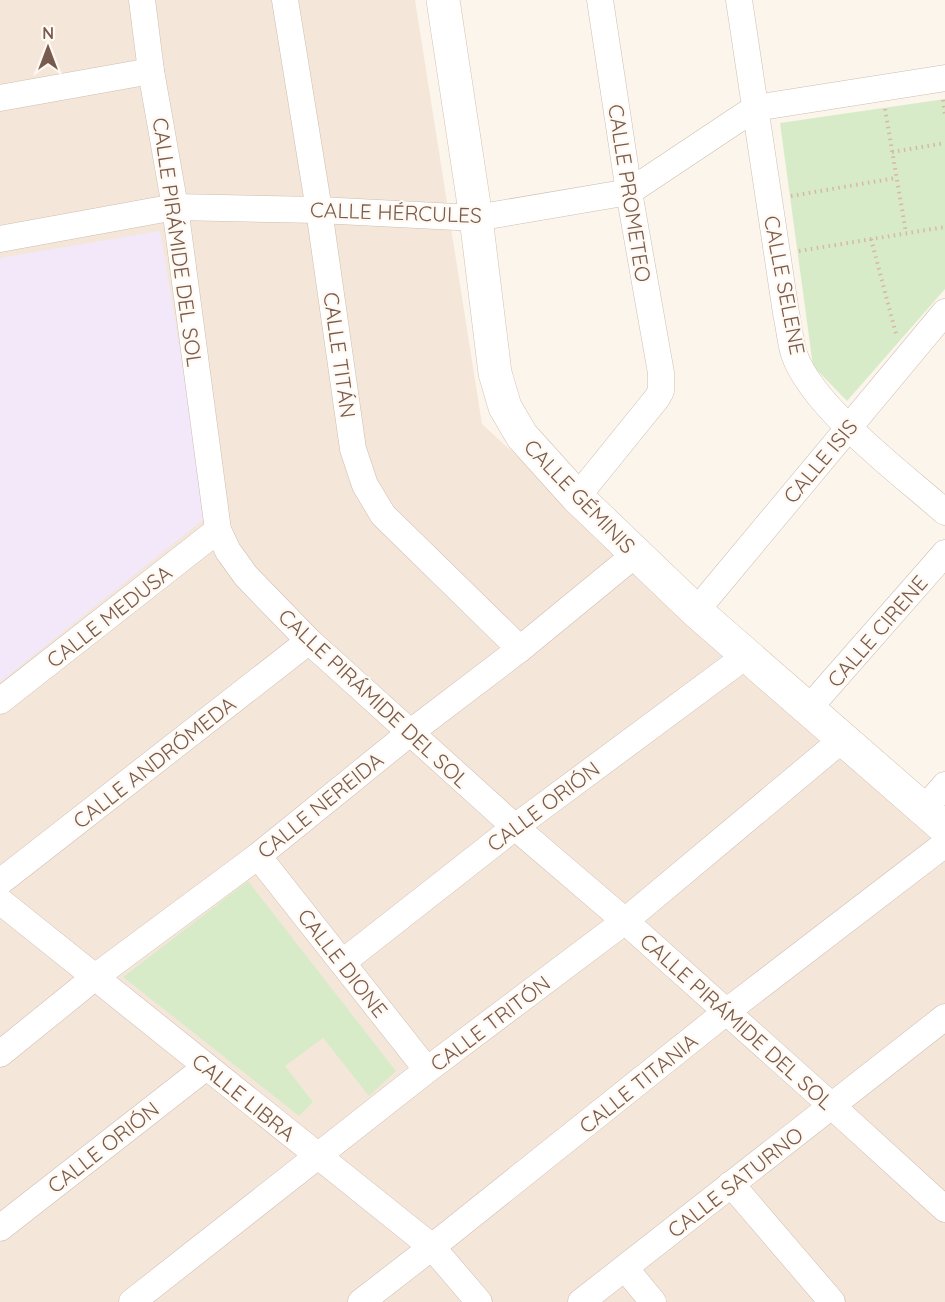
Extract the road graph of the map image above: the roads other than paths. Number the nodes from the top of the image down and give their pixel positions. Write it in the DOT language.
graph roads {
  1 [pos="142,0"];
  2 [pos="285,0"];
  3 [pos="443,0"];
  4 [pos="600,0"];
  5 [pos="739,0"];
  6 [pos="151,71"];
  7 [pos="945,78"];
  8 [pos="0,98"];
  9 [pos="755,108"];
  10 [pos="628,192"];
  11 [pos="175,207"];
  12 [pos="319,210"];
  13 [pos="476,218"];
  14 [pos="0,238"];
  15 [pos="945,312"];
  16 [pos="848,428"];
  17 [pos="577,497"];
  18 [pos="945,512"];
  19 [pos="218,530"];
  20 [pos="637,553"];
  21 [pos="945,554"];
  22 [pos="696,611"];
  23 [pos="309,641"];
  24 [pos="520,649"];
  25 [pos="747,655"];
  26 [pos="0,701"];
  27 [pos="809,708"];
  28 [pos="411,732"];
  29 [pos="844,738"];
  30 [pos="945,784"];
  31 [pos="934,818"];
  32 [pos="515,827"];
  33 [pos="945,844"];
  34 [pos="258,856"];
  35 [pos="0,882"];
  36 [pos="0,901"];
  37 [pos="625,921"];
  38 [pos="343,962"];
  39 [pos="95,977"];
  40 [pos="726,1012"];
  41 [pos="944,1020"];
  42 [pos="0,1054"];
  43 [pos="206,1066"];
  44 [pos="428,1070"];
  45 [pos="833,1107"];
  46 [pos="318,1156"];
  47 [pos="731,1184"];
  48 [pos="945,1209"];
  49 [pos="0,1228"];
  50 [pos="432,1247"];
  51 [pos="625,1268"];
  52 [pos="132,1302"];
  53 [pos="361,1302"];
  54 [pos="479,1302"];
  55 [pos="582,1302"];
  56 [pos="653,1302"];
  57 [pos="832,1302"];
  1 -- 6 [label="street, CALLE PIRÁMIDE DEL SOL"];
  2 -- 12 [label="street, CALLE TITÁN"];
  3 -- 13 [label="street, CALLE GÉMINIS"];
  4 -- 10 [label="street, CALLE PROMETEO"];
  5 -- 9 [label="street, CALLE SELENE"];
  6 -- 8 [label="street"];
  6 -- 11 [label="street, CALLE PIRÁMIDE DEL SOL"];
  7 -- 9 [label="street, CALLE HÉRCULES"];
  9 -- 10 [label="street, CALLE HÉRCULES"];
  9 -- 16 [label="street, CALLE SELENE"];
  10 -- 13 [label="street, CALLE HÉRCULES"];
  10 -- 17 [label="street, CALLE PROMETEO"];
  11 -- 12 [label="street, CALLE HÉRCULES"];
  11 -- 14 [label="street, CALLE HÉRCULES"];
  11 -- 19 [label="street, CALLE PIRÁMIDE DEL SOL"];
  12 -- 13 [label="street, CALLE HÉRCULES"];
  12 -- 24 [label="street, CALLE TITÁN"];
  13 -- 17 [label="street, CALLE GÉMINIS"];
  15 -- 16 [label="street, CALLE ISIS"];
  16 -- 18 [label="street, CALLE SELENE"];
  16 -- 22 [label="street, CALLE ISIS"];
  17 -- 20 [label="street, CALLE GÉMINIS"];
  19 -- 23 [label="street, CALLE PIRÁMIDE DEL SOL"];
  19 -- 26 [label="street, CALLE MEDUSA"];
  20 -- 22 [label="street, CALLE GÉMINIS"];
  20 -- 24 [label="street, CALLE NEREIDA"];
  21 -- 27 [label="street, CALLE CIRENE"];
  22 -- 25 [label="street, CALLE GÉMINIS"];
  23 -- 28 [label="street, CALLE PIRÁMIDE DEL SOL"];
  23 -- 35 [label="street, CALLE ANDRÓMEDA"];
  24 -- 28 [label="street, CALLE NEREIDA"];
  25 -- 27 [label="street, CALLE GÉMINIS"];
  25 -- 32 [label="street, CALLE ORIÓN"];
  27 -- 29 [label="street, CALLE GÉMINIS"];
  28 -- 32 [label="street, CALLE PIRÁMIDE DEL SOL"];
  28 -- 34 [label="street, CALLE NEREIDA"];
  29 -- 31 [label="street, CALLE GÉMINIS"];
  29 -- 37 [label="street, CALLE TRITÓN"];
  30 -- 31 [label="street"];
  32 -- 37 [label="street, CALLE PIRÁMIDE DEL SOL"];
  32 -- 38 [label="street, CALLE ORIÓN"];
  33 -- 40 [label="street, CALLE TITANIA"];
  34 -- 38 [label="street, CALLE DIONE"];
  34 -- 39 [label="street, CALLE NEREIDA"];
  36 -- 39 [label="street, CALLE LIBRA"];
  37 -- 40 [label="street, CALLE PIRÁMIDE DEL SOL"];
  37 -- 44 [label="street, CALLE TRITÓN"];
  38 -- 44 [label="street, CALLE DIONE"];
  39 -- 42 [label="street, CALLE NEREIDA"];
  39 -- 43 [label="street, CALLE LIBRA"];
  40 -- 45 [label="street, CALLE PIRÁMIDE DEL SOL"];
  40 -- 50 [label="street, CALLE TITANIA"];
  41 -- 45 [label="street, CALLE SATURNO"];
  43 -- 46 [label="street, CALLE LIBRA"];
  43 -- 49 [label="street, CALLE ORIÓN"];
  44 -- 46 [label="street, CALLE TRITÓN"];
  45 -- 47 [label="street, CALLE SATURNO"];
  45 -- 48 [label="street, CALLE PIRÁMIDE DEL SOL"];
  46 -- 50 [label="street, CALLE LIBRA"];
  46 -- 52 [label="street, CALLE TRITÓN"];
  47 -- 51 [label="street, CALLE SATURNO"];
  47 -- 57 [label="street"];
  50 -- 53 [label="street, CALLE TITANIA"];
  50 -- 54 [label="street, CALLE LIBRA"];
  51 -- 55 [label="street, CALLE SATURNO"];
  51 -- 56 [label="street"];
}
